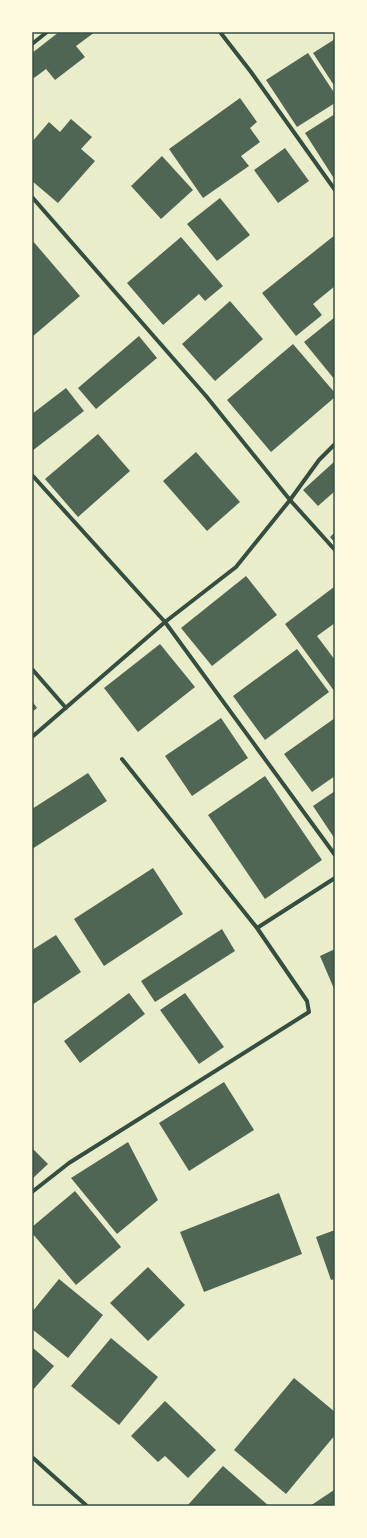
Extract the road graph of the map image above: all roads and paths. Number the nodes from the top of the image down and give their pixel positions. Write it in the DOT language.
graph roads {
  1 [pos="48,32"];
  2 [pos="220,32"];
  3 [pos="32,44"];
  4 [pos="335,190"];
  5 [pos="32,197"];
  6 [pos="335,444"];
  7 [pos="32,475"];
  8 [pos="290,500"];
  9 [pos="335,550"];
  10 [pos="165,622"];
  11 [pos="32,669"];
  12 [pos="66,708"];
  13 [pos="32,737"];
  14 [pos="122,759"];
  15 [pos="335,855"];
  16 [pos="335,878"];
  17 [pos="257,928"];
  18 [pos="32,1192"];
  19 [pos="32,1457"];
  20 [pos="87,1506"];
  1 -- 3 [label="street"];
  2 -- 4 [label="street"];
  5 -- 8 [label="street"];
  6 -- 8 [label="street"];
  7 -- 10 [label="street"];
  8 -- 9 [label="street"];
  8 -- 10 [label="street"];
  10 -- 12 [label="street"];
  10 -- 15 [label="street"];
  11 -- 12 [label="street"];
  12 -- 13 [label="street"];
  14 -- 17 [label="street"];
  16 -- 17 [label="street"];
  17 -- 18 [label="street"];
  19 -- 20 [label="street"];
}
